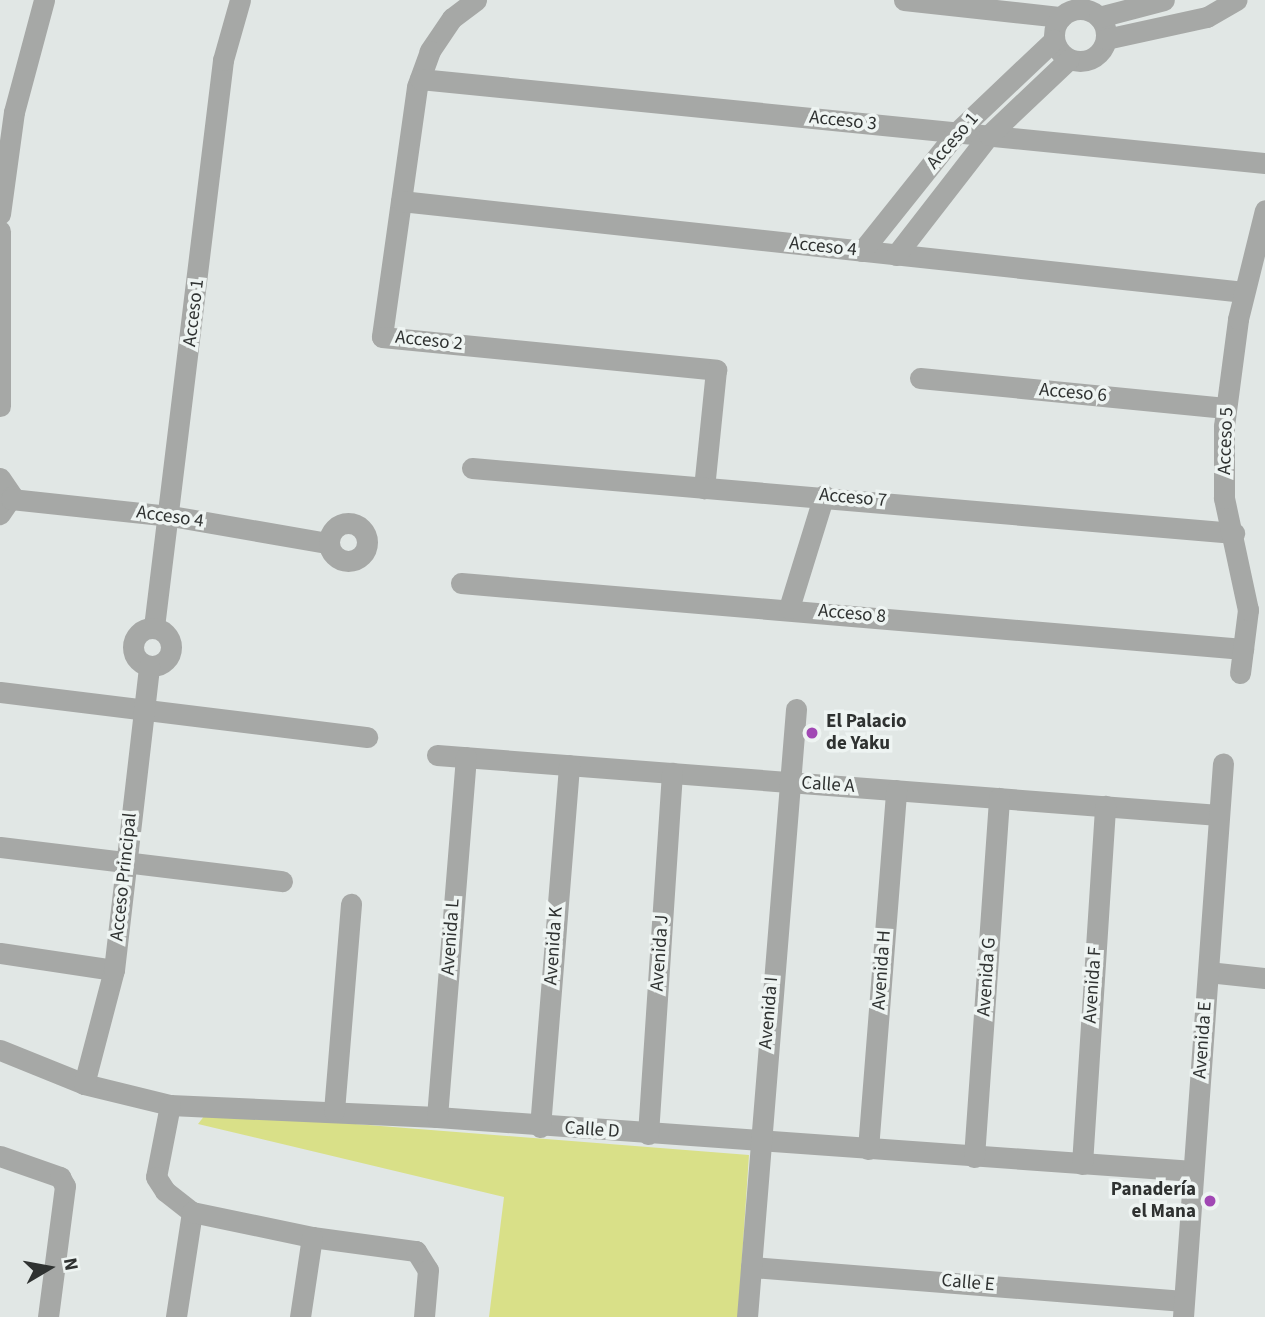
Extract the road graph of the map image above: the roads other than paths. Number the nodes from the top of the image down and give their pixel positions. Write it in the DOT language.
graph roads {
  1 [pos="44,0"];
  2 [pos="240,0"];
  3 [pos="477,0"];
  4 [pos="904,0"];
  5 [pos="1164,0"];
  6 [pos="1237,0"];
  7 [pos="1061,17"];
  8 [pos="1099,17"];
  9 [pos="1106,39"];
  10 [pos="1054,40"];
  11 [pos="1069,59"];
  12 [pos="420,79"];
  13 [pos="957,132"];
  14 [pos="989,135"];
  15 [pos="1265,163"];
  16 [pos="401,201"];
  17 [pos="1265,210"];
  18 [pos="0,214"];
  19 [pos="0,231"];
  20 [pos="862,251"];
  21 [pos="896,254"];
  22 [pos="1244,292"];
  23 [pos="919,378"];
  24 [pos="0,406"];
  25 [pos="1226,408"];
  26 [pos="472,468"];
  27 [pos="0,478"];
  28 [pos="704,488"];
  29 [pos="824,495"];
  30 [pos="6,506"];
  31 [pos="171,516"];
  32 [pos="1234,533"];
  33 [pos="328,543"];
  34 [pos="461,583"];
  35 [pos="789,608"];
  36 [pos="1243,649"];
  37 [pos="149,666"];
  38 [pos="1240,673"];
  39 [pos="0,692"];
  40 [pos="143,709"];
  41 [pos="796,709"];
  42 [pos="367,737"];
  43 [pos="437,755"];
  44 [pos="466,757"];
  45 [pos="1223,763"];
  46 [pos="569,765"];
  47 [pos="672,773"];
  48 [pos="788,782"];
  49 [pos="896,790"];
  50 [pos="999,798"];
  51 [pos="1105,806"];
  52 [pos="1219,815"];
  53 [pos="0,847"];
  54 [pos="126,862"];
  55 [pos="282,881"];
  56 [pos="351,904"];
  57 [pos="0,953"];
  58 [pos="114,970"];
  59 [pos="1208,972"];
  60 [pos="1265,978"];
  61 [pos="0,1050"];
  62 [pos="84,1084"];
  63 [pos="170,1105"];
  64 [pos="334,1111"];
  65 [pos="437,1117"];
  66 [pos="540,1127"];
  67 [pos="648,1134"];
  68 [pos="758,1142"];
  69 [pos="868,1149"];
  70 [pos="0,1156"];
  71 [pos="974,1157"];
  72 [pos="1082,1164"];
  73 [pos="1194,1171"];
  74 [pos="192,1212"];
  75 [pos="312,1237"];
  76 [pos="751,1267"];
  77 [pos="1183,1309"];
  78 [pos="48,1317"];
  79 [pos="176,1317"];
  80 [pos="300,1317"];
  81 [pos="424,1317"];
  82 [pos="747,1317"];
  1 -- 18 [label="street"];
  2 -- 31 [label="street, Acceso 1"];
  3 -- 12 [label="street, Acceso 2"];
  4 -- 7 [label="street"];
  5 -- 8 [label="street"];
  6 -- 9 [label="street, Acceso 1"];
  7 -- 8 [label="street"];
  7 -- 10 [label="street, Acceso 1"];
  8 -- 9 [label="street"];
  9 -- 11 [label="street, Acceso 1"];
  10 -- 11 [label="street"];
  10 -- 13 [label="street, Acceso 1"];
  11 -- 14 [label="street, Acceso 1"];
  12 -- 13 [label="street, Acceso 3"];
  12 -- 16 [label="street, Acceso 2"];
  13 -- 14 [label="street, Acceso 3"];
  13 -- 20 [label="street, Acceso 1"];
  14 -- 15 [label="street, Acceso 3"];
  14 -- 21 [label="street, Acceso 1"];
  16 -- 20 [label="street, Acceso 4"];
  16 -- 28 [label="street, Acceso 2"];
  17 -- 22 [label="street, Acceso 5"];
  19 -- 24 [label="street"];
  20 -- 21 [label="street, Acceso 4"];
  21 -- 22 [label="street, Acceso 4"];
  22 -- 25 [label="street, Acceso 5"];
  23 -- 25 [label="street, Acceso 6"];
  25 -- 32 [label="street, Acceso 5"];
  26 -- 28 [label="street, Acceso 7"];
  27 -- 30 [label="street"];
  28 -- 29 [label="street, Acceso 7"];
  29 -- 32 [label="street, Acceso 7"];
  29 -- 35 [label="street"];
  30 -- 31 [label="street, Acceso 4"];
  31 -- 33 [label="street, Acceso 4"];
  31 -- 37 [label="street, Acceso 1"];
  32 -- 36 [label="street, Acceso 5"];
  34 -- 35 [label="street, Acceso 8"];
  35 -- 36 [label="street, Acceso 8"];
  36 -- 38 [label="street, Acceso 5"];
  37 -- 40 [label="street, Acceso Principal"];
  39 -- 40 [label="street"];
  40 -- 42 [label="street"];
  40 -- 54 [label="street, Acceso Principal"];
  41 -- 48 [label="street, Avenida I"];
  43 -- 44 [label="street, Calle A"];
  44 -- 46 [label="street, Calle A"];
  44 -- 65 [label="street, Avenida L"];
  45 -- 52 [label="street, Avenida E"];
  46 -- 47 [label="street, Calle A"];
  46 -- 66 [label="street, Avenida K"];
  47 -- 48 [label="street, Calle A"];
  47 -- 67 [label="street, Avenida J"];
  48 -- 49 [label="street, Calle A"];
  48 -- 68 [label="street, Avenida I"];
  49 -- 50 [label="street, Calle A"];
  49 -- 69 [label="street, Avenida H"];
  50 -- 51 [label="street, Calle A"];
  50 -- 71 [label="street, Avenida G"];
  51 -- 52 [label="street, Calle A"];
  51 -- 72 [label="street, Avenida F"];
  52 -- 59 [label="street, Avenida E"];
  53 -- 54 [label="street"];
  54 -- 55 [label="street"];
  54 -- 58 [label="street, Acceso Principal"];
  56 -- 64 [label="street"];
  57 -- 58 [label="street"];
  58 -- 62 [label="street, Acceso Principal"];
  59 -- 60 [label="street"];
  59 -- 73 [label="street, Avenida E"];
  61 -- 62 [label="street, Calle D"];
  62 -- 63 [label="street, Calle D"];
  63 -- 64 [label="street, Calle D"];
  63 -- 74 [label="street"];
  64 -- 65 [label="street, Calle D"];
  65 -- 66 [label="street, Calle D"];
  66 -- 67 [label="street, Calle D"];
  67 -- 68 [label="street, Calle D"];
  68 -- 69 [label="street, Calle D"];
  68 -- 76 [label="street, Avenida I"];
  69 -- 71 [label="street, Calle D"];
  70 -- 78 [label="street"];
  71 -- 72 [label="street, Calle D"];
  72 -- 73 [label="street, Calle D"];
  73 -- 77 [label="street, Avenida E"];
  74 -- 75 [label="street"];
  74 -- 79 [label="street"];
  75 -- 80 [label="street"];
  75 -- 81 [label="street"];
  76 -- 77 [label="street, Calle E"];
  76 -- 82 [label="street, Avenida I"];
}
